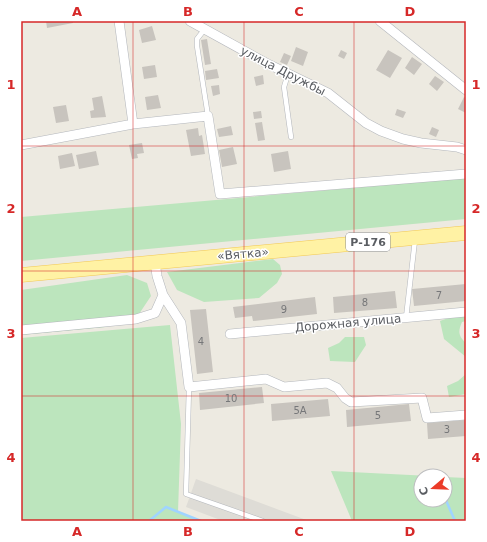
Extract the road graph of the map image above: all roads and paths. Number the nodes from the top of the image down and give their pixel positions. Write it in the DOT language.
graph roads {
  1 [pos="119,21"];
  2 [pos="190,21"];
  3 [pos="380,21"];
  4 [pos="204,30"];
  5 [pos="288,74"];
  6 [pos="466,90"];
  7 [pos="208,116"];
  8 [pos="134,124"];
  9 [pos="290,136"];
  10 [pos="21,145"];
  11 [pos="466,150"];
  12 [pos="466,174"];
  13 [pos="466,233"];
  14 [pos="415,238"];
  15 [pos="155,262"];
  16 [pos="21,275"];
  17 [pos="163,295"];
  18 [pos="466,312"];
  19 [pos="406,318"];
  20 [pos="21,330"];
  21 [pos="230,334"];
  22 [pos="189,387"];
  23 [pos="466,415"];
  24 [pos="263,521"];
  1 -- 8 [label="street"];
  2 -- 4 [label="street, улица Дружбы"];
  3 -- 6 [label="street"];
  4 -- 5 [label="street, улица Дружбы"];
  4 -- 7 [label="lane"];
  5 -- 9 [label="lane"];
  5 -- 11 [label="street, улица Дружбы"];
  7 -- 8 [label="street"];
  7 -- 12 [label="street"];
  8 -- 10 [label="street"];
  13 -- 14 [label="main road, «Вятка» / Р-176"];
  14 -- 15 [label="main road, «Вятка» / Р-176"];
  14 -- 19 [label="lane"];
  15 -- 16 [label="main road, «Вятка» / Р-176"];
  15 -- 17 [label="street"];
  17 -- 20 [label="street"];
  17 -- 22 [label="street"];
  18 -- 19 [label="street, Дорожная улица"];
  19 -- 21 [label="street, Дорожная улица"];
  22 -- 23 [label="street"];
  22 -- 24 [label="lane"];
}
